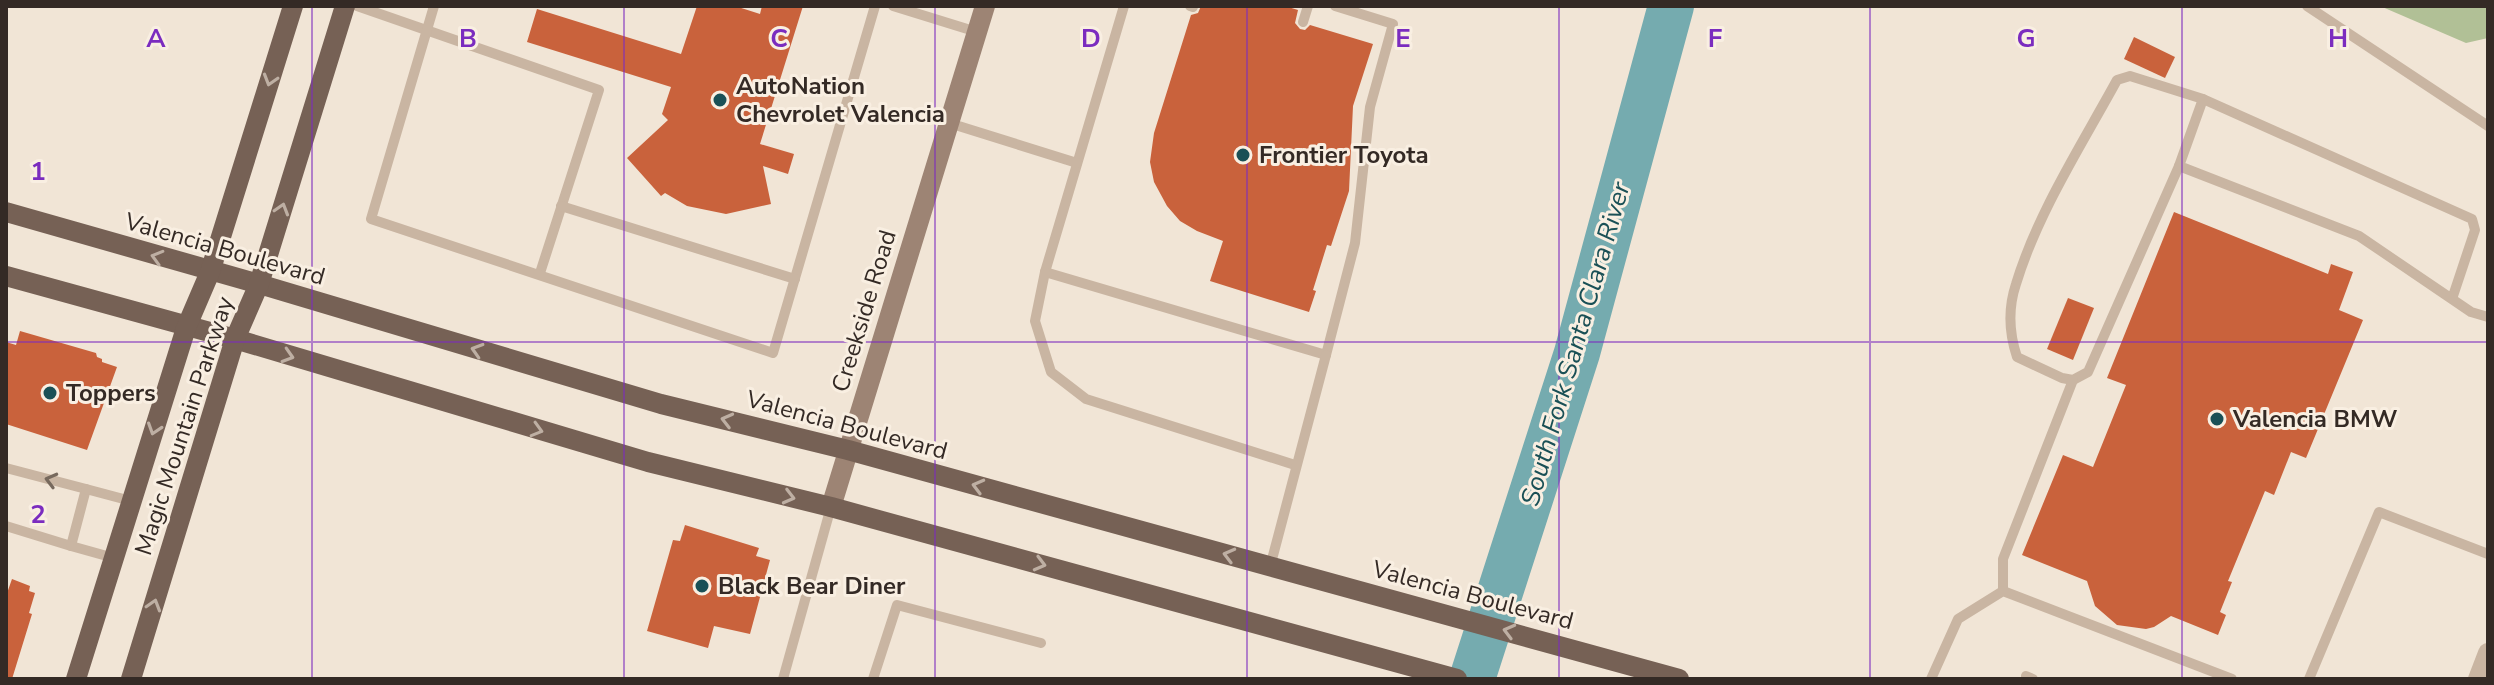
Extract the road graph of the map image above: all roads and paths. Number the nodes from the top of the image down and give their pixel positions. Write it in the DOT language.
graph roads {
  1 [pos="293,6"];
  2 [pos="345,6"];
  3 [pos="357,6"];
  4 [pos="434,6"];
  5 [pos="875,6"];
  6 [pos="893,6"];
  7 [pos="985,6"];
  8 [pos="1124,6"];
  9 [pos="1308,6"];
  10 [pos="1335,6"];
  11 [pos="2307,6"];
  12 [pos="1303,22"];
  13 [pos="427,29"];
  14 [pos="977,32"];
  15 [pos="2203,99"];
  16 [pos="949,123"];
  17 [pos="2488,126"];
  18 [pos="1077,163"];
  19 [pos="2179,166"];
  20 [pos="561,206"];
  21 [pos="6,212"];
  22 [pos="210,272"];
  23 [pos="1045,272"];
  24 [pos="540,273"];
  25 [pos="6,276"];
  26 [pos="795,279"];
  27 [pos="259,284"];
  28 [pos="2452,299"];
  29 [pos="2488,317"];
  30 [pos="186,328"];
  31 [pos="235,339"];
  32 [pos="1326,355"];
  33 [pos="2073,380"];
  34 [pos="848,450"];
  35 [pos="1295,465"];
  36 [pos="6,468"];
  37 [pos="86,489"];
  38 [pos="131,501"];
  39 [pos="831,507"];
  40 [pos="6,526"];
  41 [pos="71,546"];
  42 [pos="2488,554"];
  43 [pos="114,558"];
  44 [pos="1270,567"];
  45 [pos="2003,591"];
  46 [pos="1041,643"];
  47 [pos="2488,653"];
  48 [pos="76,679"];
  49 [pos="131,679"];
  50 [pos="783,679"];
  51 [pos="873,679"];
  52 [pos="1457,679"];
  53 [pos="1679,679"];
  54 [pos="1931,679"];
  55 [pos="2232,679"];
  56 [pos="2309,679"];
  57 [pos="2478,679"];
  1 -- 22 [label="main road, Magic Mountain Parkway, one-way"];
  27 -- 2 [label="main road, Magic Mountain Parkway, one-way"];
  3 -- 13 [label="lane"];
  4 -- 13 [label="lane"];
  5 -- 26 [label="lane"];
  6 -- 14 [label="lane"];
  7 -- 14 [label="street, Creekside Road"];
  8 -- 18 [label="lane"];
  9 -- 12 [label="lane"];
  10 -- 32 [label="lane"];
  11 -- 17 [label="lane"];
  13 -- 20 [label="lane"];
  13 -- 24 [label="lane"];
  14 -- 16 [label="street, Creekside Road"];
  15 -- 19 [label="lane"];
  15 -- 28 [label="lane"];
  15 -- 33 [label="lane"];
  16 -- 18 [label="lane"];
  16 -- 34 [label="street, Creekside Road"];
  18 -- 23 [label="lane"];
  19 -- 28 [label="lane"];
  19 -- 33 [label="lane"];
  20 -- 24 [label="lane"];
  20 -- 26 [label="lane"];
  22 -- 21 [label="main road, Valencia Boulevard, one-way"];
  22 -- 27 [label="main road, Valencia Boulevard"];
  22 -- 30 [label="main road, Magic Mountain Parkway"];
  23 -- 32 [label="lane"];
  23 -- 35 [label="lane"];
  24 -- 26 [label="lane"];
  25 -- 30 [label="main road"];
  27 -- 31 [label="main road, Magic Mountain Parkway"];
  34 -- 27 [label="main road, Valencia Boulevard, one-way"];
  28 -- 29 [label="lane"];
  30 -- 31 [label="main road"];
  30 -- 38 [label="main road, Magic Mountain Parkway, one-way"];
  31 -- 39 [label="main road, one-way"];
  49 -- 31 [label="main road, Magic Mountain Parkway, one-way"];
  32 -- 35 [label="lane"];
  33 -- 45 [label="lane"];
  34 -- 39 [label="street, Creekside Road"];
  44 -- 34 [label="main road, Valencia Boulevard, one-way"];
  35 -- 44 [label="lane"];
  37 -- 36 [label="lane, one-way"];
  37 -- 38 [label="lane"];
  37 -- 41 [label="lane"];
  38 -- 43 [label="main road, Magic Mountain Parkway"];
  39 -- 50 [label="lane, Creekside Road"];
  39 -- 52 [label="main road, one-way"];
  40 -- 41 [label="lane"];
  41 -- 43 [label="lane"];
  42 -- 56 [label="lane"];
  43 -- 48 [label="main road, Magic Mountain Parkway"];
  53 -- 44 [label="main road, Valencia Boulevard, one-way"];
  45 -- 54 [label="lane"];
  45 -- 55 [label="lane"];
  46 -- 51 [label="lane"];
  47 -- 57 [label="street"];
}
